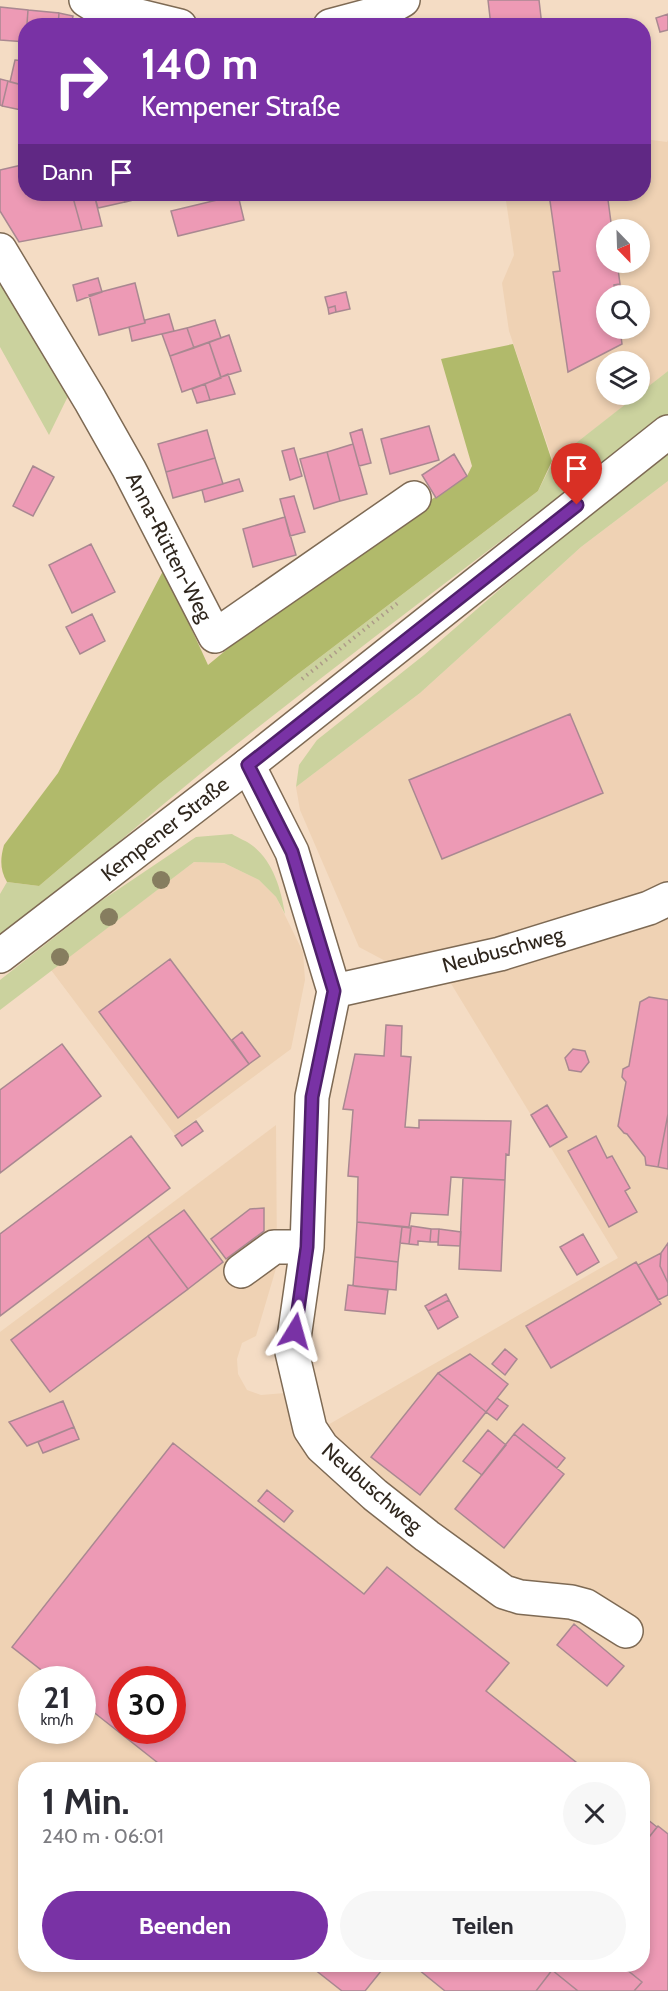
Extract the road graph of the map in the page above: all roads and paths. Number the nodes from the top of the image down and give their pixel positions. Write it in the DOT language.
graph roads {
  1 [pos="86,0"];
  2 [pos="403,0"];
  3 [pos="147,18"];
  4 [pos="360,18"];
  5 [pos="0,250"];
  6 [pos="668,432"];
  7 [pos="414,498"];
  8 [pos="248,765"];
  9 [pos="668,899"];
  10 [pos="0,956"];
  11 [pos="334,991"];
  12 [pos="307,1247"];
  13 [pos="241,1271"];
  14 [pos="626,1631"];
  1 -- 3 [label="street"];
  2 -- 4 [label="street"];
  5 -- 7 [label="street, Anna-Rütten-Weg"];
  6 -- 8 [label="street, Kempener Straße"];
  8 -- 10 [label="street, Kempener Straße"];
  8 -- 11 [label="street, Neubuschweg"];
  9 -- 11 [label="street, Neubuschweg"];
  11 -- 12 [label="street, Neubuschweg"];
  12 -- 13 [label="street"];
  12 -- 14 [label="street, Neubuschweg"];
}
